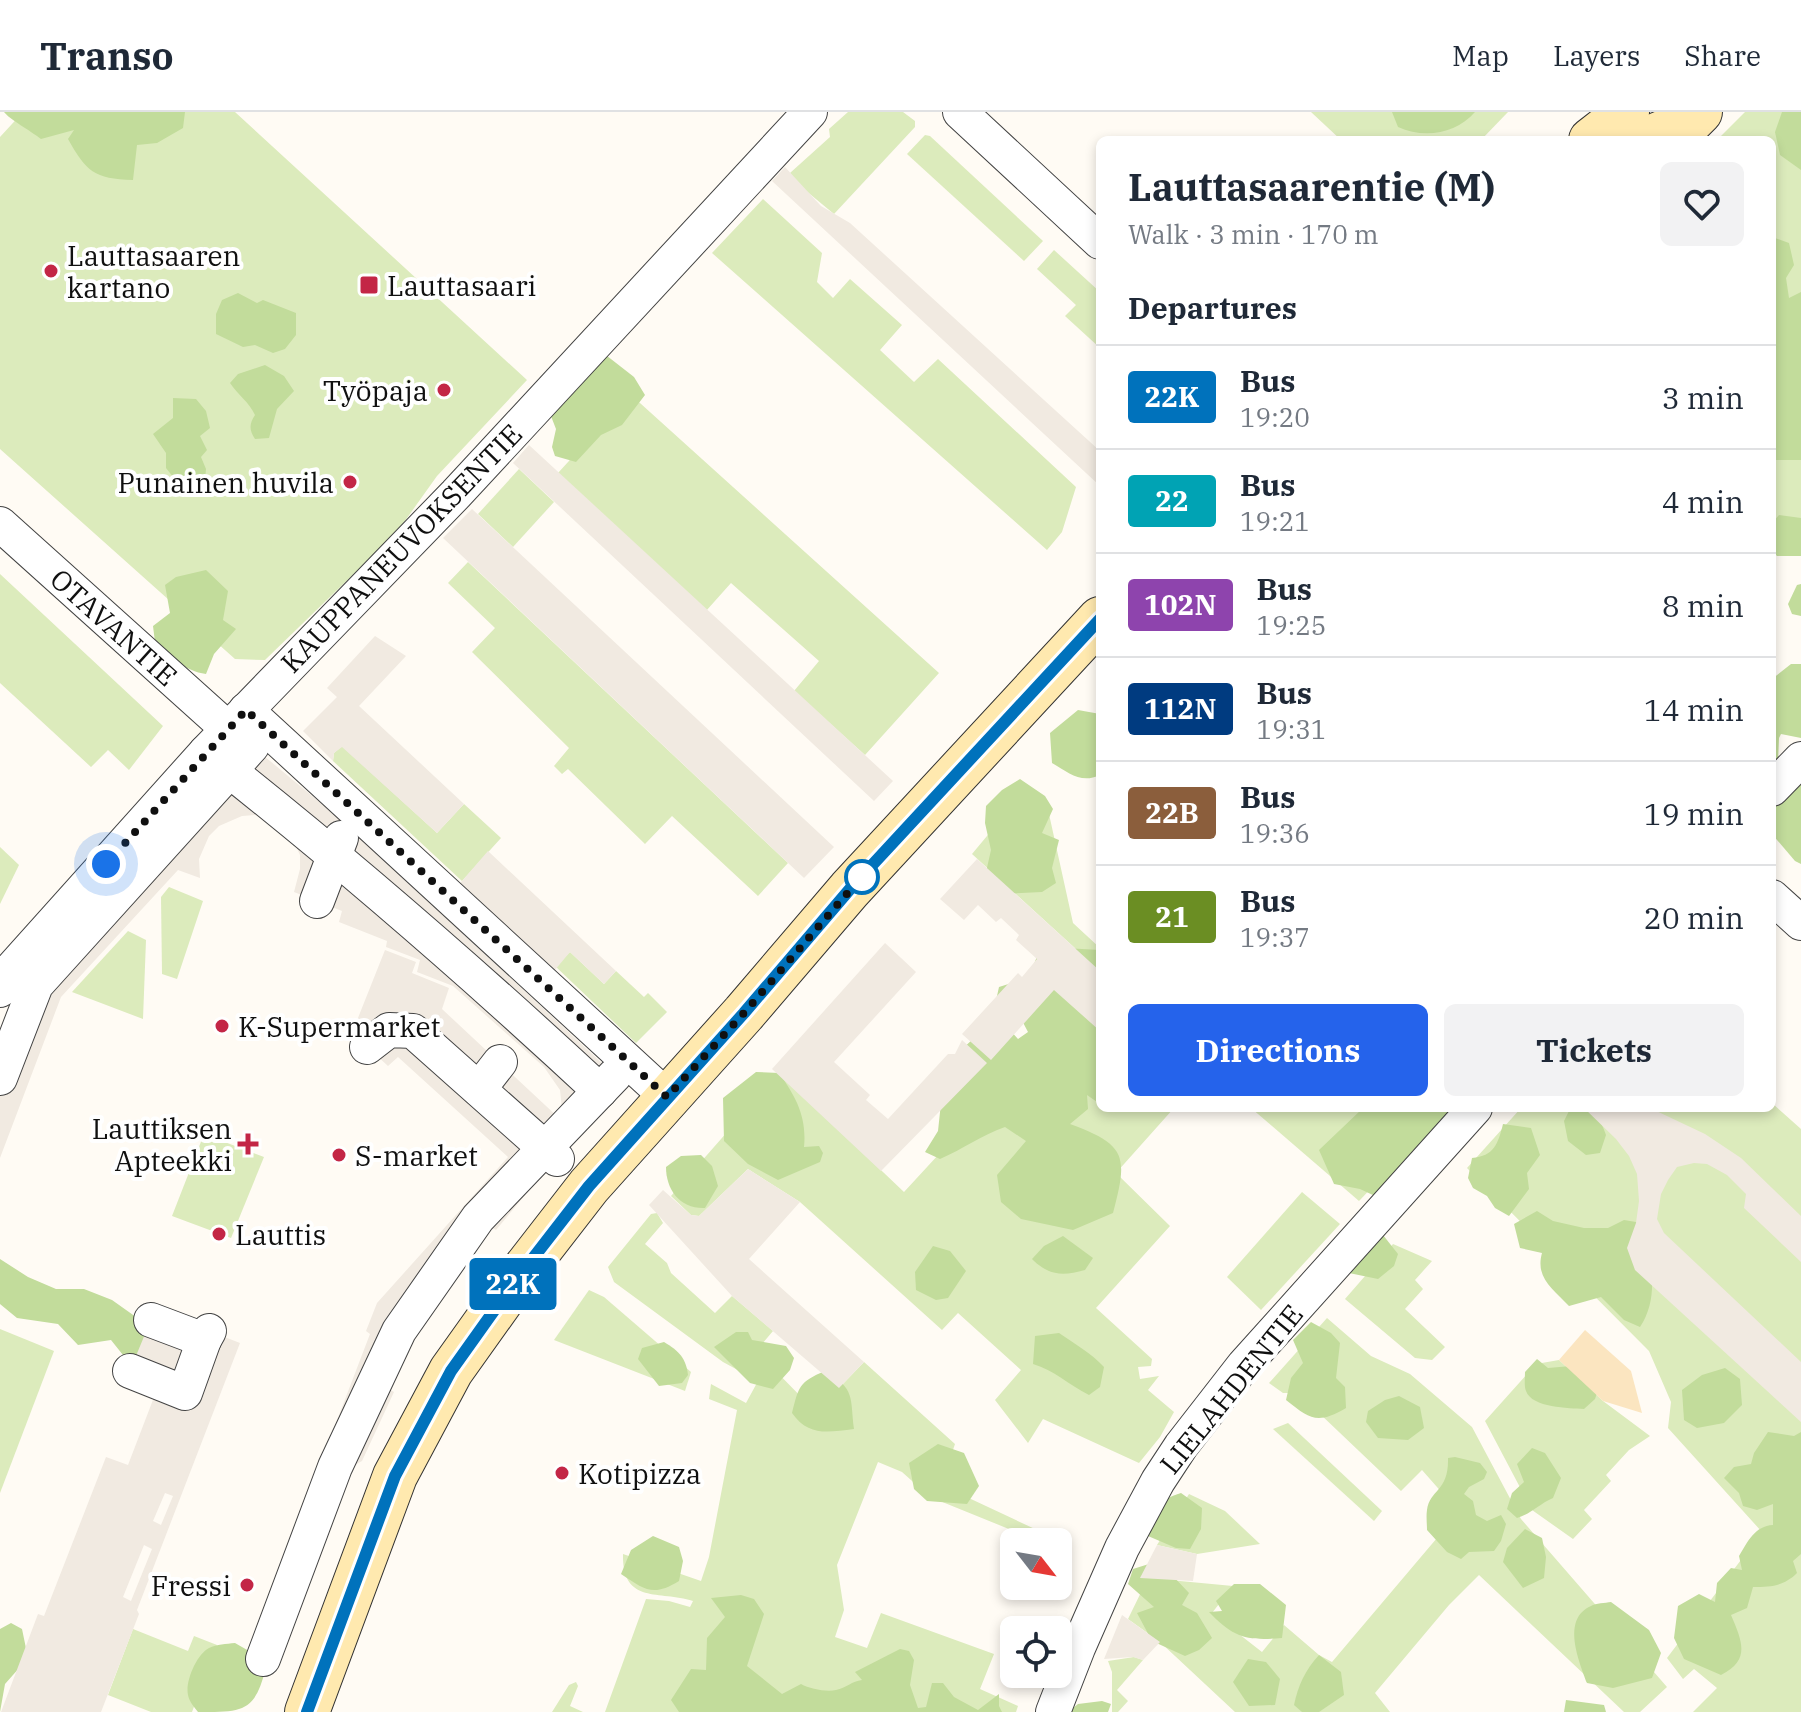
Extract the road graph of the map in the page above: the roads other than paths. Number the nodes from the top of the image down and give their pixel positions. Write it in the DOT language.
graph roads {
  1 [pos="810,112"];
  2 [pos="960,112"];
  3 [pos="1584,112"];
  4 [pos="1627,112"];
  5 [pos="1700,112"];
  6 [pos="1567,136"];
  7 [pos="1596,136"];
  8 [pos="1654,136"];
  9 [pos="1096,238"];
  10 [pos="0,524"];
  11 [pos="1096,623"];
  12 [pos="232,741"];
  13 [pos="1801,759"];
  14 [pos="1776,785"];
  15 [pos="354,808"];
  16 [pos="334,855"];
  17 [pos="317,901"];
  18 [pos="1776,901"];
  19 [pos="1801,923"];
  20 [pos="0,990"];
  21 [pos="516,1044"];
  22 [pos="367,1047"];
  23 [pos="0,1078"];
  24 [pos="479,1089"];
  25 [pos="667,1097"];
  26 [pos="1471,1112"];
  27 [pos="552,1154"];
  28 [pos="151,1320"];
  29 [pos="130,1371"];
  30 [pos="263,1659"];
  31 [pos="307,1712"];
  32 [pos="1053,1712"];
  1 -- 12 [label="street, KAUPPANEUVOKSENTIE"];
  2 -- 9 [label="street"];
  3 -- 6 [label="main road"];
  4 -- 7 [label="main road"];
  5 -- 8 [label="main road"];
  10 -- 12 [label="street, OTAVANTIE"];
  11 -- 25 [label="main road"];
  12 -- 15 [label="street, OTAVANTIE"];
  12 -- 16 [label="street"];
  12 -- 20 [label="street, KAUPPANEUVOKSENTIE"];
  12 -- 23 [label="street"];
  13 -- 14 [label="street"];
  15 -- 16 [label="street"];
  15 -- 25 [label="street, OTAVANTIE"];
  16 -- 17 [label="street"];
  16 -- 21 [label="street"];
  18 -- 19 [label="street"];
  21 -- 24 [label="street"];
  21 -- 27 [label="street"];
  22 -- 24 [label="street"];
  24 -- 27 [label="street"];
  25 -- 31 [label="main road"];
  26 -- 32 [label="street, LIELAHDENTIE"];
  27 -- 30 [label="street"];
  28 -- 29 [label="street"];
}
